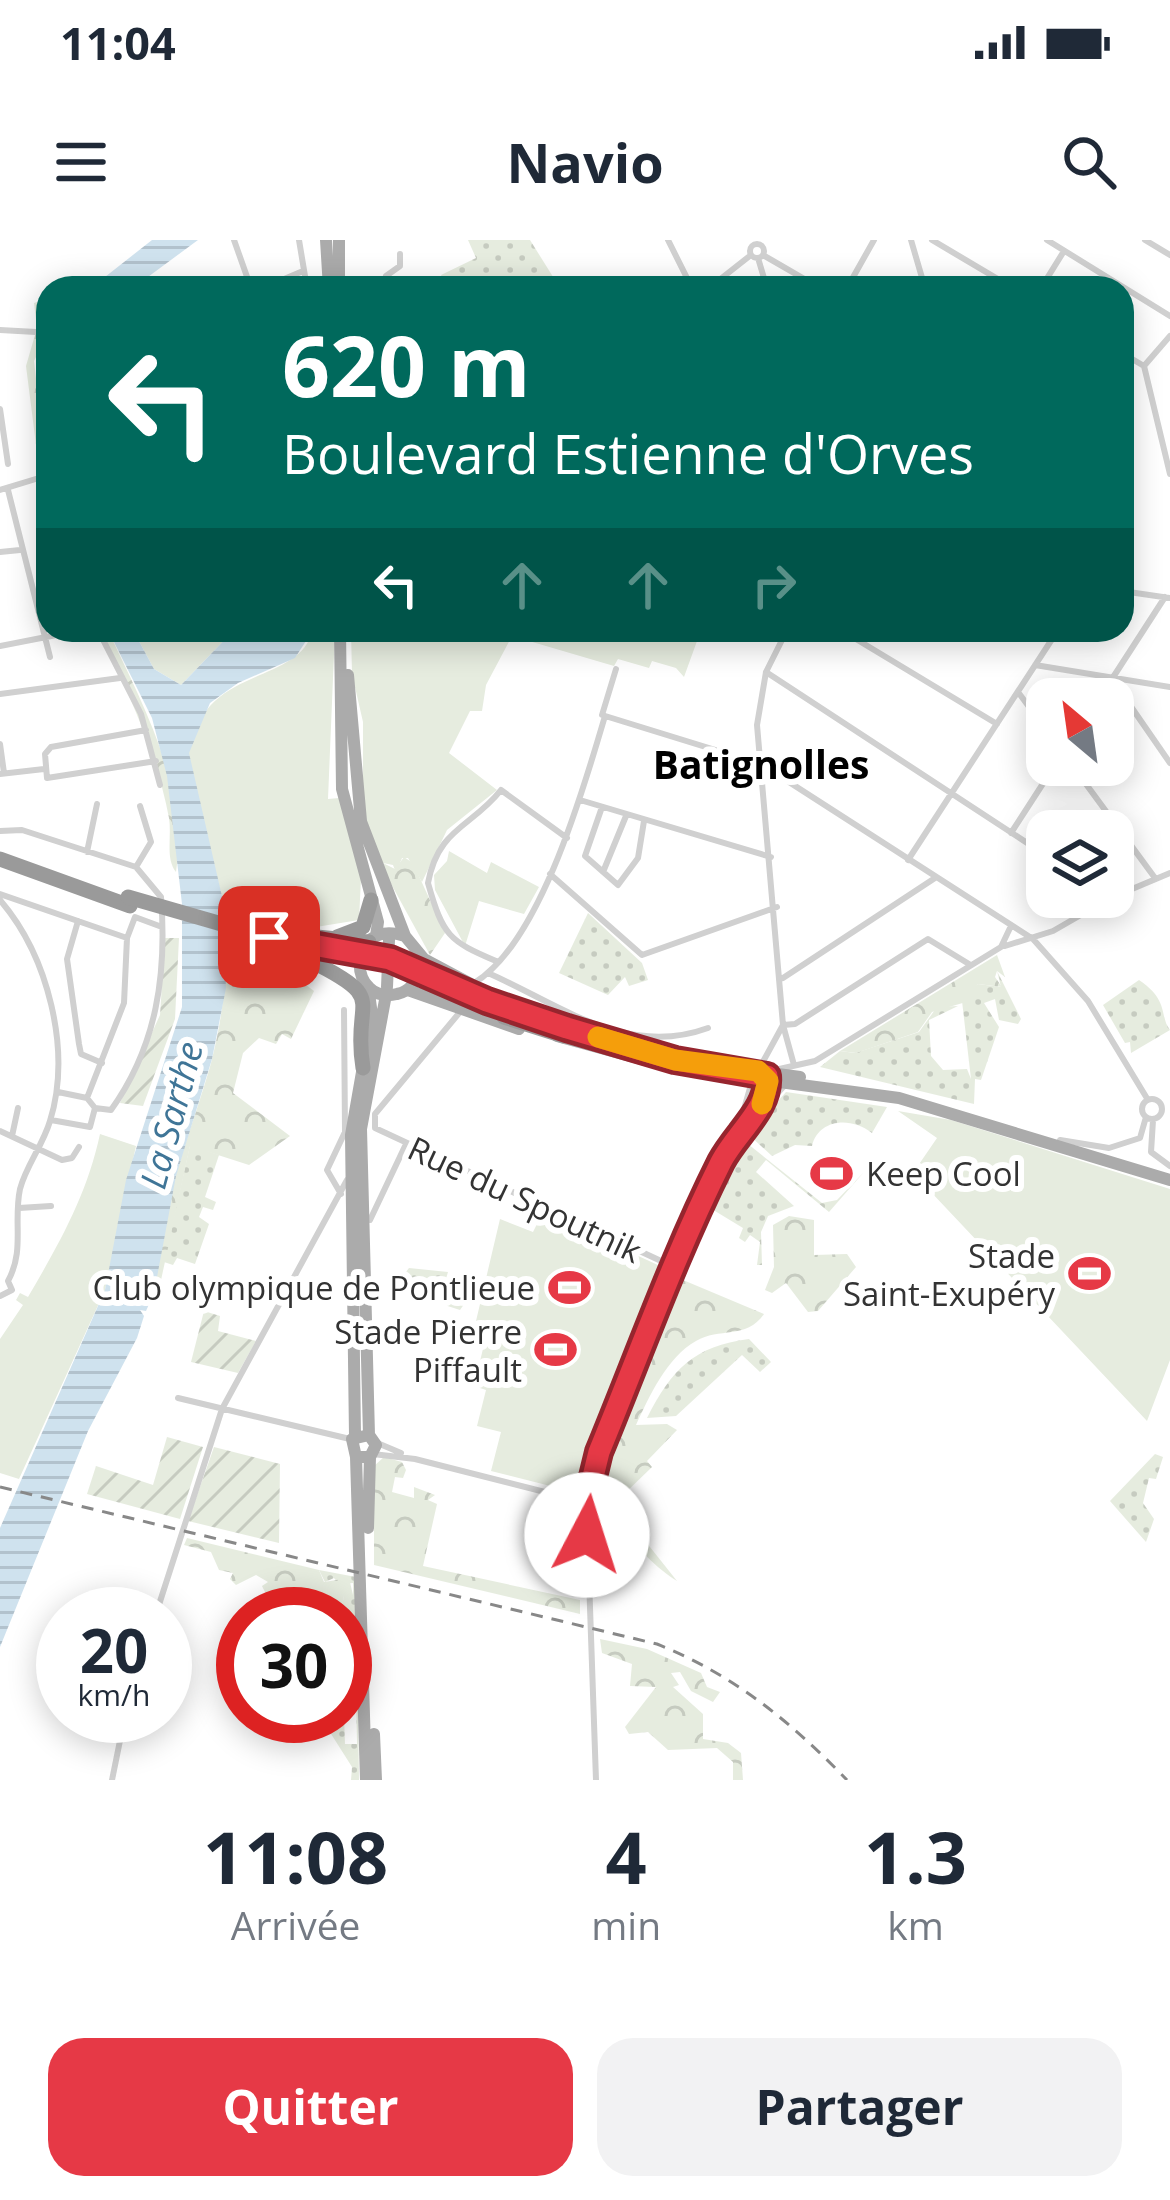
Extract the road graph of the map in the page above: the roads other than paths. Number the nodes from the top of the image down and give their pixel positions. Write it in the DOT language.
graph roads {
  1 [pos="234,240"];
  2 [pos="299,240"];
  3 [pos="326,240"];
  4 [pos="341,240"];
  5 [pos="668,240"];
  6 [pos="874,240"];
  7 [pos="911,240"];
  8 [pos="932,240"];
  9 [pos="1047,240"];
  10 [pos="1145,240"];
  11 [pos="760,242"];
  12 [pos="1064,250"];
  13 [pos="400,254"];
  14 [pos="1170,255"];
  15 [pos="757,256"];
  16 [pos="303,271"];
  17 [pos="247,276"];
  18 [pos="291,276"];
  19 [pos="304,276"];
  20 [pos="328,276"];
  21 [pos="339,276"];
  22 [pos="391,276"];
  23 [pos="688,276"];
  24 [pos="727,276"];
  25 [pos="763,276"];
  26 [pos="796,276"];
  27 [pos="854,276"];
  28 [pos="922,276"];
  29 [pos="993,276"];
  30 [pos="1048,276"];
  31 [pos="1101,276"];
  32 [pos="1134,297"];
  33 [pos="1170,316"];
  34 [pos="0,330"];
  35 [pos="36,332"];
  36 [pos="1170,336"];
  37 [pos="1134,360"];
  38 [pos="1144,366"];
  39 [pos="0,409"];
  40 [pos="3,445"];
  41 [pos="8,464"];
  42 [pos="1170,473"];
  43 [pos="36,479"];
  44 [pos="4,490"];
  45 [pos="22,550"];
  46 [pos="0,552"];
  47 [pos="1134,593"];
  48 [pos="1168,597"];
  49 [pos="36,600"];
  50 [pos="36,641"];
  51 [pos="47,642"];
  52 [pos="104,642"];
  53 [pos="343,642"];
  54 [pos="344,642"];
  55 [pos="781,642"];
  56 [pos="862,642"];
  57 [pos="1050,642"];
  58 [pos="0,646"];
  59 [pos="50,657"];
  60 [pos="1035,665"];
  61 [pos="616,669"];
  62 [pos="766,672"];
  63 [pos="120,678"];
  64 [pos="1103,678"];
  65 [pos="1115,678"];
  66 [pos="1134,682"];
  67 [pos="1170,687"];
  68 [pos="1018,692"];
  69 [pos="0,694"];
  70 [pos="1026,703"];
  71 [pos="1134,710"];
  72 [pos="603,716"];
  73 [pos="997,724"];
  74 [pos="146,730"];
  75 [pos="0,745"];
  76 [pos="155,761"];
  77 [pos="1170,763"];
  78 [pos="761,764"];
  79 [pos="45,769"];
  80 [pos="2,773"];
  81 [pos="160,785"];
  82 [pos="1041,786"];
  83 [pos="1087,786"];
  84 [pos="951,794"];
  85 [pos="580,800"];
  86 [pos="97,804"];
  87 [pos="140,806"];
  88 [pos="602,807"];
  89 [pos="628,815"];
  90 [pos="644,820"];
  91 [pos="0,831"];
  92 [pos="1011,832"];
  93 [pos="567,838"];
  94 [pos="1026,842"];
  95 [pos="87,852"];
  96 [pos="0,856"];
  97 [pos="771,856"];
  98 [pos="908,860"];
  99 [pos="369,865"];
  100 [pos="136,867"];
  101 [pos="603,872"];
  102 [pos="1170,872"];
  103 [pos="550,874"];
  104 [pos="935,878"];
  105 [pos="1155,878"];
  106 [pos="1134,887"];
  107 [pos="0,897"];
  108 [pos="371,900"];
  109 [pos="777,908"];
  110 [pos="1072,918"];
  111 [pos="78,921"];
  112 [pos="164,927"];
  113 [pos="1010,928"];
  114 [pos="380,936"];
  115 [pos="405,936"];
  116 [pos="255,937"];
  117 [pos="127,938"];
  118 [pos="334,938"];
  119 [pos="1033,939"];
  120 [pos="1001,947"];
  121 [pos="300,950"];
  122 [pos="421,957"];
  123 [pos="496,961"];
  124 [pos="969,964"];
  125 [pos="486,974"];
  126 [pos="782,978"];
  127 [pos="365,981"];
  128 [pos="470,983"];
  129 [pos="485,992"];
  130 [pos="394,993"];
  131 [pos="446,1003"];
  132 [pos="344,1010"];
  133 [pos="464,1011"];
  134 [pos="450,1019"];
  135 [pos="784,1025"];
  136 [pos="708,1028"];
  137 [pos="563,1029"];
  138 [pos="374,1053"];
  139 [pos="102,1063"];
  140 [pos="794,1065"];
  141 [pos="371,1068"];
  142 [pos="809,1071"];
  143 [pos="765,1076"];
  144 [pos="735,1078"];
  145 [pos="786,1084"];
  146 [pos="376,1088"];
  147 [pos="396,1089"];
  148 [pos="58,1092"];
  149 [pos="87,1098"];
  150 [pos="1148,1100"];
  151 [pos="1165,1104"];
  152 [pos="356,1105"];
  153 [pos="746,1105"];
  154 [pos="382,1106"];
  155 [pos="17,1108"];
  156 [pos="95,1108"];
  157 [pos="1150,1118"];
  158 [pos="50,1120"];
  159 [pos="747,1125"];
  160 [pos="737,1130"];
  161 [pos="0,1131"];
  162 [pos="370,1132"];
  163 [pos="11,1136"];
  164 [pos="1060,1140"];
  165 [pos="406,1143"];
  166 [pos="79,1147"];
  167 [pos="40,1150"];
  168 [pos="1170,1173"];
  169 [pos="350,1175"];
  170 [pos="330,1178"];
  171 [pos="340,1194"];
  172 [pos="51,1206"];
  173 [pos="19,1208"];
  174 [pos="370,1220"];
  175 [pos="674,1268"];
  176 [pos="4,1281"];
  177 [pos="1,1298"];
  178 [pos="178,1398"];
  179 [pos="222,1409"];
  180 [pos="363,1446"];
  181 [pos="588,1504"];
  182 [pos="165,1587"];
  183 [pos="120,1743"];
  184 [pos="112,1780"];
  185 [pos="366,1780"];
  186 [pos="376,1780"];
  187 [pos="596,1780"];
  1 -- 17 [label="street"];
  2 -- 16 [label="street"];
  3 -- 20 [label="main road"];
  4 -- 21 [label="main road"];
  5 -- 23 [label="street"];
  6 -- 27 [label="street"];
  7 -- 28 [label="street"];
  8 -- 29 [label="street"];
  9 -- 12 [label="street"];
  10 -- 14 [label="street"];
  11 -- 15 [label="street"];
  11 -- 15 [label="street"];
  12 -- 30 [label="street"];
  12 -- 31 [label="street"];
  13 -- 22 [label="street"];
  15 -- 24 [label="street"];
  15 -- 25 [label="street"];
  15 -- 26 [label="street"];
  16 -- 18 [label="street"];
  16 -- 19 [label="street"];
  32 -- 33 [label="street"];
  34 -- 35 [label="street"];
  36 -- 38 [label="street"];
  37 -- 38 [label="street"];
  38 -- 42 [label="street"];
  39 -- 40 [label="street"];
  40 -- 41 [label="street"];
  43 -- 44 [label="street"];
  44 -- 45 [label="street"];
  45 -- 46 [label="street"];
  45 -- 49 [label="street"];
  47 -- 48 [label="street"];
  48 -- 65 [label="street"];
  50 -- 58 [label="street"];
  51 -- 59 [label="street"];
  52 -- 63 [label="street"];
  53 -- 99 [label="main road"];
  54 -- 99 [label="main road"];
  55 -- 62 [label="street"];
  56 -- 73 [label="street"];
  57 -- 60 [label="street"];
  60 -- 64 [label="street"];
  60 -- 68 [label="street"];
  61 -- 72 [label="street"];
  62 -- 78 [label="street"];
  62 -- 84 [label="street"];
  63 -- 69 [label="street"];
  63 -- 74 [label="street"];
  66 -- 67 [label="street"];
  68 -- 70 [label="street"];
  68 -- 73 [label="street"];
  71 -- 77 [label="street"];
  72 -- 78 [label="street"];
  72 -- 85 [label="street"];
  73 -- 84 [label="street"];
  74 -- 76 [label="street"];
  74 -- 79 [label="street"];
  75 -- 80 [label="street"];
  76 -- 79 [label="street"];
  76 -- 81 [label="street"];
  78 -- 97 [label="street"];
  78 -- 98 [label="street"];
  79 -- 80 [label="street"];
  82 -- 92 [label="street"];
  83 -- 105 [label="street"];
  84 -- 92 [label="street"];
  84 -- 98 [label="street"];
  85 -- 88 [label="street"];
  85 -- 93 [label="street"];
  86 -- 95 [label="street"];
  87 -- 100 [label="street"];
  88 -- 89 [label="street"];
  88 -- 101 [label="street"];
  89 -- 90 [label="street"];
  89 -- 101 [label="street"];
  90 -- 97 [label="street"];
  90 -- 101 [label="street"];
  91 -- 95 [label="street"];
  92 -- 94 [label="street"];
  93 -- 103 [label="street"];
  93 -- 123 [label="street"];
  95 -- 100 [label="street"];
  96 -- 116 [label="highway, bridge"];
  97 -- 109 [label="street"];
  98 -- 104 [label="street"];
  99 -- 108 [label="main road"];
  99 -- 114 [label="main road"];
  99 -- 115 [label="main road"];
  100 -- 112 [label="street"];
  102 -- 105 [label="street"];
  103 -- 109 [label="street"];
  103 -- 123 [label="street"];
  104 -- 113 [label="street"];
  104 -- 126 [label="street"];
  105 -- 106 [label="street"];
  107 -- 111 [label="street"];
  107 -- 148 [label="street"];
  108 -- 114 [label="main road"];
  108 -- 118 [label="highway"];
  109 -- 126 [label="street"];
  110 -- 119 [label="street"];
  111 -- 117 [label="street"];
  111 -- 139 [label="street"];
  112 -- 117 [label="street"];
  112 -- 156 [label="street"];
  113 -- 119 [label="street"];
  113 -- 120 [label="street"];
  114 -- 115 [label="main road"];
  114 -- 118 [label="highway"];
  114 -- 127 [label="main road"];
  114 -- 130 [label="main road"];
  115 -- 122 [label="main road"];
  116 -- 118 [label="highway"];
  116 -- 121 [label="highway"];
  116 -- 121 [label="highway"];
  117 -- 139 [label="street"];
  119 -- 120 [label="street"];
  119 -- 150 [label="street"];
  120 -- 124 [label="street"];
  121 -- 127 [label="highway"];
  121 -- 137 [label="highway, bridge"];
  121 -- 141 [label="highway"];
  122 -- 128 [label="main road"];
  122 -- 130 [label="main road"];
  123 -- 125 [label="street"];
  124 -- 135 [label="street"];
  124 -- 142 [label="street"];
  125 -- 128 [label="street"];
  125 -- 129 [label="street"];
  125 -- 136 [label="street"];
  126 -- 135 [label="street"];
  127 -- 130 [label="main road"];
  127 -- 141 [label="main road"];
  128 -- 129 [label="main road"];
  129 -- 137 [label="main road"];
  130 -- 131 [label="main road"];
  130 -- 138 [label="main road"];
  130 -- 141 [label="main road"];
  131 -- 133 [label="main road"];
  131 -- 134 [label="street"];
  132 -- 170 [label="street"];
  133 -- 134 [label="street"];
  133 -- 137 [label="main road"];
  134 -- 147 [label="street"];
  135 -- 140 [label="street"];
  135 -- 143 [label="street"];
  137 -- 143 [label="main road"];
  137 -- 144 [label="main road"];
  138 -- 146 [label="main road"];
  138 -- 152 [label="main road"];
  139 -- 149 [label="street"];
  140 -- 142 [label="street"];
  140 -- 143 [label="street"];
  141 -- 146 [label="main road"];
  141 -- 152 [label="main road"];
  142 -- 143 [label="main road"];
  142 -- 164 [label="main road"];
  143 -- 144 [label="main road"];
  143 -- 145 [label="main road"];
  143 -- 153 [label="street"];
  143 -- 159 [label="street"];
  144 -- 153 [label="street"];
  145 -- 159 [label="street"];
  145 -- 168 [label="main road"];
  146 -- 147 [label="street"];
  146 -- 154 [label="street"];
  146 -- 162 [label="main road"];
  147 -- 154 [label="street"];
  148 -- 149 [label="street"];
  148 -- 158 [label="street"];
  149 -- 156 [label="street"];
  150 -- 151 [label="street"];
  150 -- 157 [label="street"];
  151 -- 157 [label="street"];
  152 -- 169 [label="main road"];
  153 -- 160 [label="street"];
  154 -- 162 [label="street"];
  155 -- 163 [label="street"];
  156 -- 158 [label="street"];
  157 -- 164 [label="street"];
  157 -- 168 [label="street"];
  158 -- 167 [label="street"];
  159 -- 160 [label="street"];
  160 -- 175 [label="street"];
  161 -- 163 [label="street"];
  162 -- 165 [label="street, Rue du Spoutnik"];
  162 -- 180 [label="main road"];
  163 -- 167 [label="street"];
  164 -- 168 [label="main road"];
  165 -- 174 [label="street"];
  165 -- 175 [label="street, Rue du Spoutnik"];
  166 -- 167 [label="street"];
  167 -- 173 [label="street"];
  169 -- 170 [label="street"];
  169 -- 171 [label="street"];
  169 -- 180 [label="main road"];
  170 -- 171 [label="street"];
  171 -- 179 [label="street"];
  172 -- 173 [label="street"];
  173 -- 176 [label="street"];
  175 -- 181 [label="street"];
  176 -- 177 [label="street"];
  178 -- 179 [label="street"];
  179 -- 180 [label="street"];
  179 -- 182 [label="street"];
  180 -- 181 [label="street"];
  180 -- 185 [label="main road"];
  180 -- 186 [label="main road"];
  181 -- 187 [label="street"];
  183 -- 184 [label="street"];
}
